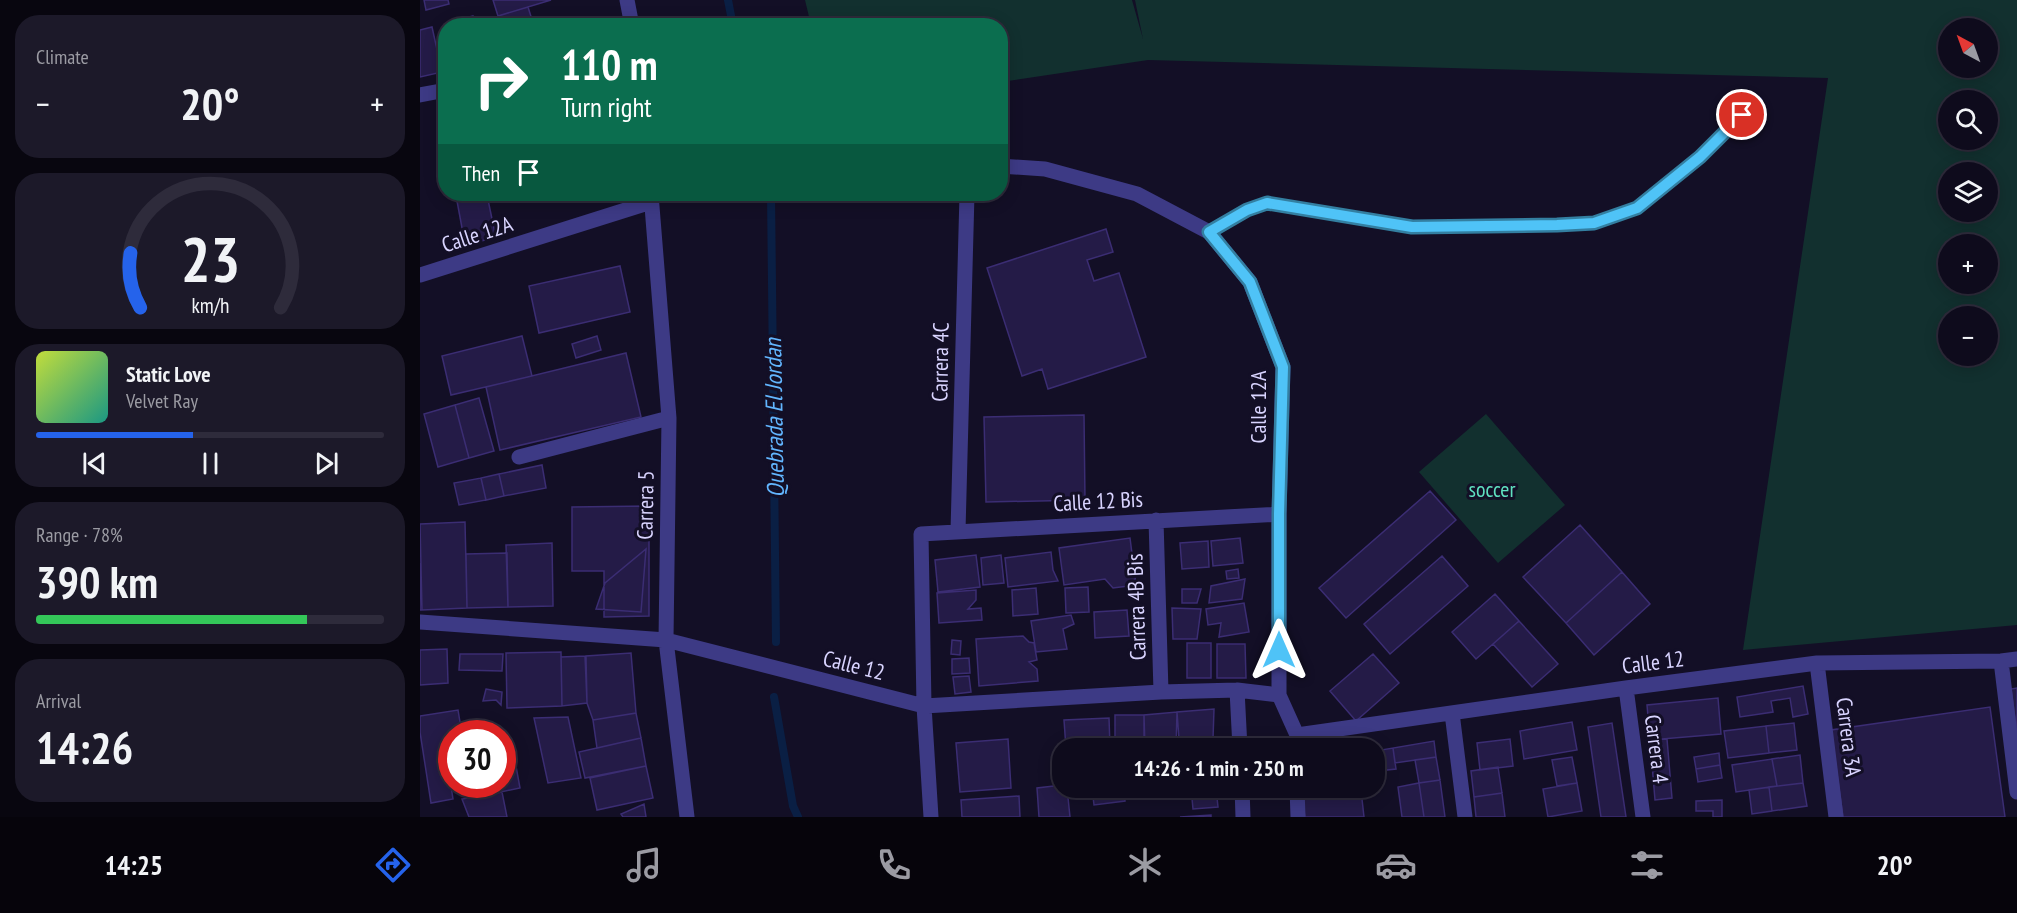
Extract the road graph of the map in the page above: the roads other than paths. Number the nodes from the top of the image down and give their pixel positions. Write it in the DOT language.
graph roads {
  1 [pos="627,0"];
  2 [pos="630,18"];
  3 [pos="438,92"];
  4 [pos="420,95"];
  5 [pos="1756,102"];
  6 [pos="1008,167"];
  7 [pos="642,201"];
  8 [pos="651,201"];
  9 [pos="967,201"];
  10 [pos="1209,232"];
  11 [pos="420,275"];
  12 [pos="669,418"];
  13 [pos="519,457"];
  14 [pos="1279,514"];
  15 [pos="1156,520"];
  16 [pos="958,531"];
  17 [pos="420,622"];
  18 [pos="666,640"];
  19 [pos="2017,659"];
  20 [pos="2001,661"];
  21 [pos="1817,663"];
  22 [pos="1626,688"];
  23 [pos="1237,690"];
  24 [pos="1161,692"];
  25 [pos="1279,695"];
  26 [pos="924,706"];
  27 [pos="1452,713"];
  28 [pos="1239,738"];
  29 [pos="1295,738"];
  30 [pos="1318,738"];
  31 [pos="2017,792"];
  32 [pos="1242,798"];
  33 [pos="1298,798"];
  34 [pos="687,817"];
  35 [pos="931,817"];
  36 [pos="1243,817"];
  37 [pos="1298,817"];
  38 [pos="1465,817"];
  39 [pos="1643,817"];
  40 [pos="1836,817"];
  1 -- 2 [label="street"];
  3 -- 4 [label="street"];
  5 -- 10 [label="lane"];
  6 -- 10 [label="street, Calle 12A"];
  7 -- 11 [label="street, Calle 12A"];
  8 -- 12 [label="street, Carrera 5"];
  9 -- 16 [label="street, Carrera 4C"];
  10 -- 14 [label="street, Calle 12A"];
  12 -- 13 [label="street"];
  12 -- 18 [label="street, Carrera 5"];
  14 -- 15 [label="street, Calle 12 Bis"];
  14 -- 25 [label="street, Calle 12A"];
  15 -- 16 [label="street, Calle 12 Bis"];
  15 -- 24 [label="street, Carrera 4B Bis"];
  16 -- 26 [label="street, Calle 12 Bis"];
  17 -- 18 [label="street, Calle 12"];
  18 -- 26 [label="street, Calle 12"];
  18 -- 34 [label="street, Carrera 5"];
  19 -- 20 [label="street, Calle 12"];
  20 -- 21 [label="street, Calle 12"];
  20 -- 31 [label="street"];
  21 -- 22 [label="street, Calle 12"];
  21 -- 40 [label="street, Carrera 3A"];
  22 -- 27 [label="street, Calle 12"];
  22 -- 39 [label="street, Carrera 4"];
  23 -- 24 [label="street, Calle 12"];
  23 -- 25 [label="street, Calle 12"];
  23 -- 28 [label="street"];
  24 -- 26 [label="street, Calle 12"];
  25 -- 29 [label="street, Calle 12A"];
  26 -- 35 [label="street"];
  27 -- 30 [label="street, Calle 12"];
  27 -- 38 [label="street"];
  32 -- 36 [label="street"];
  33 -- 37 [label="street"];
}
